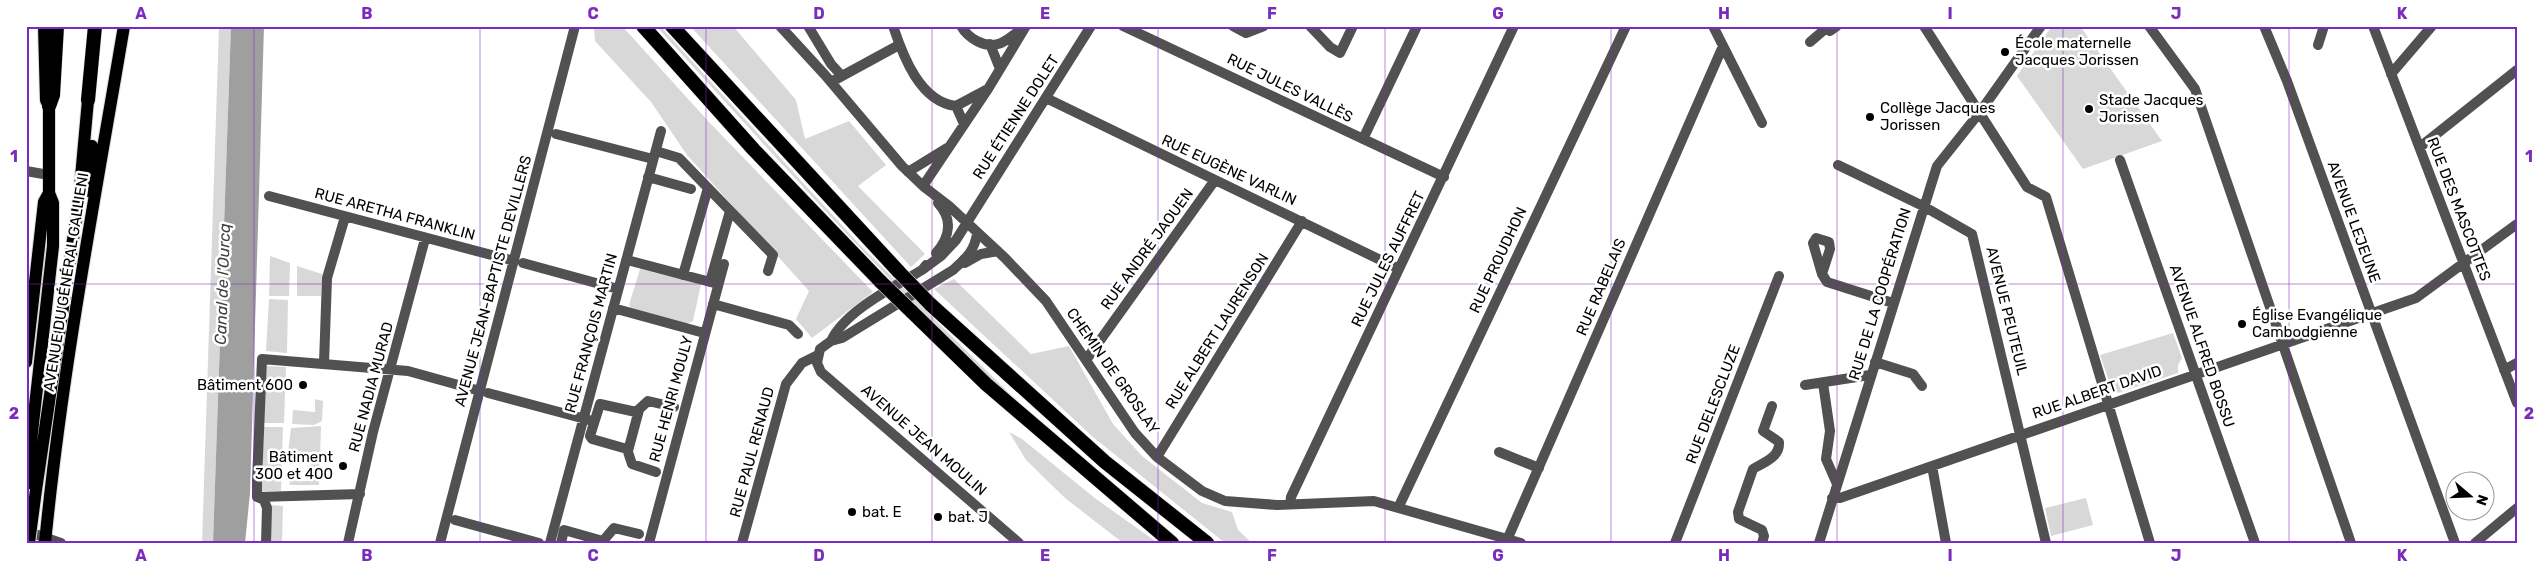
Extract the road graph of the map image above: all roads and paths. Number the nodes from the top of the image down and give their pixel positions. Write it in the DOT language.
graph roads {
  1 [pos="44,26"];
  2 [pos="57,26"];
  3 [pos="95,26"];
  4 [pos="124,26"];
  5 [pos="575,26"];
  6 [pos="643,26"];
  7 [pos="672,26"];
  8 [pos="780,26"];
  9 [pos="808,26"];
  10 [pos="893,26"];
  11 [pos="961,26"];
  12 [pos="1025,26"];
  13 [pos="1091,26"];
  14 [pos="1123,26"];
  15 [pos="1233,26"];
  16 [pos="1264,26"];
  17 [pos="1310,26"];
  18 [pos="1353,26"];
  19 [pos="1417,26"];
  20 [pos="1514,26"];
  21 [pos="1626,26"];
  22 [pos="1712,26"];
  23 [pos="1837,26"];
  24 [pos="1924,26"];
  25 [pos="2041,26"];
  26 [pos="2149,26"];
  27 [pos="2264,26"];
  28 [pos="2324,26"];
  29 [pos="2372,26"];
  30 [pos="2432,26"];
  31 [pos="1823,28"];
  32 [pos="1810,42"];
  33 [pos="990,44"];
  34 [pos="899,45"];
  35 [pos="2318,45"];
  36 [pos="1723,46"];
  37 [pos="1000,68"];
  38 [pos="2517,70"];
  39 [pos="841,74"];
  40 [pos="2391,74"];
  41 [pos="831,82"];
  42 [pos="988,89"];
  43 [pos="1046,98"];
  44 [pos="88,100"];
  45 [pos="49,106"];
  46 [pos="956,106"];
  47 [pos="1980,112"];
  48 [pos="1762,123"];
  49 [pos="964,124"];
  50 [pos="661,131"];
  51 [pos="556,134"];
  52 [pos="1363,139"];
  53 [pos="950,146"];
  54 [pos="2420,147"];
  55 [pos="654,155"];
  56 [pos="2120,160"];
  57 [pos="1838,164"];
  58 [pos="26,171"];
  59 [pos="908,172"];
  60 [pos="49,175"];
  61 [pos="648,177"];
  62 [pos="1444,177"];
  63 [pos="1215,180"];
  64 [pos="923,186"];
  65 [pos="708,188"];
  66 [pos="691,189"];
  67 [pos="49,193"];
  68 [pos="268,196"];
  69 [pos="1922,206"];
  70 [pos="730,211"];
  71 [pos="345,217"];
  72 [pos="1302,221"];
  73 [pos="966,223"];
  74 [pos="2517,224"];
  75 [pos="977,234"];
  76 [pos="425,239"];
  77 [pos="86,240"];
  78 [pos="998,251"];
  79 [pos="626,260"];
  80 [pos="518,262"];
  81 [pos="2463,262"];
  82 [pos="724,264"];
  83 [pos="1399,269"];
  84 [pos="922,270"];
  85 [pos="953,270"];
  86 [pos="768,271"];
  87 [pos="1822,274"];
  88 [pos="683,275"];
  89 [pos="1779,276"];
  90 [pos="714,283"];
  91 [pos="618,289"];
  92 [pos="1893,303"];
  93 [pos="713,304"];
  94 [pos="613,308"];
  95 [pos="2372,314"];
  96 [pos="28,333"];
  97 [pos="704,333"];
  98 [pos="798,334"];
  99 [pos="831,341"];
  100 [pos="2284,344"];
  101 [pos="818,355"];
  102 [pos="1086,360"];
  103 [pos="26,362"];
  104 [pos="1875,362"];
  105 [pos="2517,363"];
  106 [pos="324,364"];
  107 [pos="391,370"];
  108 [pos="2504,370"];
  109 [pos="2196,373"];
  110 [pos="1870,375"];
  111 [pos="1823,383"];
  112 [pos="1805,385"];
  113 [pos="1922,386"];
  114 [pos="484,392"];
  115 [pos="2517,403"];
  116 [pos="2109,405"];
  117 [pos="1772,406"];
  118 [pos="674,407"];
  119 [pos="639,410"];
  120 [pos="588,420"];
  121 [pos="2022,435"];
  122 [pos="628,451"];
  123 [pos="1499,452"];
  124 [pos="1157,457"];
  125 [pos="1932,466"];
  126 [pos="1539,468"];
  127 [pos="656,472"];
  128 [pos="1837,484"];
  129 [pos="31,488"];
  130 [pos="360,494"];
  131 [pos="257,497"];
  132 [pos="1832,498"];
  133 [pos="1290,504"];
  134 [pos="1398,506"];
  135 [pos="2517,508"];
  136 [pos="455,520"];
  137 [pos="26,531"];
  138 [pos="639,534"];
  139 [pos="45,540"];
  140 [pos="1507,540"];
  141 [pos="603,542"];
  142 [pos="29,543"];
  143 [pos="61,543"];
  144 [pos="266,543"];
  145 [pos="348,543"];
  146 [pos="440,543"];
  147 [pos="539,543"];
  148 [pos="550,543"];
  149 [pos="561,543"];
  150 [pos="649,543"];
  151 [pos="742,543"];
  152 [pos="1019,543"];
  153 [pos="1172,543"];
  154 [pos="1207,543"];
  155 [pos="1521,543"];
  156 [pos="1675,543"];
  157 [pos="1762,543"];
  158 [pos="1819,543"];
  159 [pos="1946,543"];
  160 [pos="2046,543"];
  161 [pos="2150,543"];
  162 [pos="2255,543"];
  163 [pos="2351,543"];
  164 [pos="2455,543"];
  165 [pos="2475,543"];
  1 -- 45 [label="main road, AVENUE DU GÉNÉRAL GALLIENI"];
  2 -- 45 [label="highway"];
  3 -- 44 [label="highway"];
  4 -- 77 [label="main road, AVENUE DU GÉNÉRAL GALLIENI"];
  5 -- 80 [label="street, AVENUE JEAN-BAPTISTE DEVILLERS"];
  6 -- 153 [label="highway, bridge"];
  7 -- 154 [label="highway, bridge"];
  8 -- 41 [label="street, CHEMIN DE GROSLAY"];
  9 -- 39 [label="street"];
  10 -- 34 [label="street"];
  11 -- 33 [label="street"];
  12 -- 33 [label="street"];
  12 -- 37 [label="street"];
  13 -- 43 [label="street, RUE ÉTIENNE DOLET"];
  14 -- 52 [label="street, RUE JULES VALLÈS"];
  15 -- 16 [label="street"];
  17 -- 18 [label="street"];
  19 -- 52 [label="street"];
  20 -- 62 [label="street, RUE JULES AUFFRET"];
  21 -- 134 [label="street, RUE PROUDHON"];
  22 -- 36 [label="street"];
  23 -- 31 [label="street"];
  24 -- 47 [label="street"];
  25 -- 47 [label="street, RUE DE LA COOPÉRATION"];
  26 -- 100 [label="street"];
  27 -- 95 [label="street, AVENUE LEJEUNE"];
  28 -- 35 [label="street"];
  29 -- 40 [label="street, RUE DES MASCOTTES"];
  30 -- 40 [label="street"];
  31 -- 32 [label="street"];
  33 -- 37 [label="street"];
  34 -- 39 [label="street"];
  34 -- 46 [label="street"];
  36 -- 48 [label="street"];
  36 -- 126 [label="street, RUE RABELAIS"];
  37 -- 42 [label="street"];
  38 -- 54 [label="street"];
  39 -- 41 [label="street"];
  40 -- 54 [label="street, RUE DES MASCOTTES"];
  41 -- 59 [label="street, CHEMIN DE GROSLAY"];
  42 -- 46 [label="street"];
  42 -- 49 [label="street"];
  43 -- 63 [label="street, RUE EUGÈNE VARLIN"];
  43 -- 73 [label="street, RUE ÉTIENNE DOLET"];
  44 -- 77 [label="main road"];
  44 -- 129 [label="main road"];
  45 -- 60 [label="main road, AVENUE DU GÉNÉRAL GALLIENI"];
  46 -- 49 [label="street"];
  47 -- 69 [label="street, RUE DE LA COOPÉRATION"];
  47 -- 116 [label="street"];
  49 -- 53 [label="street"];
  50 -- 55 [label="street, RUE FRANÇOIS MARTIN"];
  51 -- 55 [label="street"];
  52 -- 62 [label="street, RUE JULES VALLÈS"];
  53 -- 59 [label="street"];
  53 -- 64 [label="street"];
  54 -- 81 [label="street, RUE DES MASCOTTES"];
  55 -- 61 [label="street, RUE FRANÇOIS MARTIN"];
  55 -- 65 [label="street"];
  56 -- 109 [label="street, AVENUE ALFRED BOSSU"];
  57 -- 69 [label="street, AVENUE PEUTEUIL"];
  58 -- 60 [label="street"];
  59 -- 64 [label="street, CHEMIN DE GROSLAY"];
  60 -- 67 [label="main road, AVENUE DU GÉNÉRAL GALLIENI"];
  61 -- 66 [label="street"];
  61 -- 79 [label="street, RUE FRANÇOIS MARTIN"];
  62 -- 83 [label="street, RUE JULES AUFFRET"];
  63 -- 72 [label="street, RUE EUGÈNE VARLIN"];
  63 -- 102 [label="street, RUE ANDRÉ JAOUEN"];
  64 -- 73 [label="street, CHEMIN DE GROSLAY"];
  64 -- 84 [label="street"];
  65 -- 70 [label="street"];
  65 -- 88 [label="street"];
  67 -- 96 [label="main road, AVENUE DU GÉNÉRAL GALLIENI"];
  67 -- 129 [label="main road"];
  68 -- 71 [label="street, RUE ARETHA FRANKLIN"];
  69 -- 92 [label="street, RUE DE LA COOPÉRATION"];
  69 -- 121 [label="street, AVENUE PEUTEUIL"];
  70 -- 86 [label="street"];
  70 -- 90 [label="street"];
  71 -- 76 [label="street, RUE ARETHA FRANKLIN"];
  71 -- 106 [label="street"];
  72 -- 83 [label="street, RUE EUGÈNE VARLIN"];
  72 -- 124 [label="street, RUE ALBERT LAURENSON"];
  73 -- 75 [label="street, CHEMIN DE GROSLAY"];
  73 -- 84 [label="street, RUE ÉTIENNE DOLET"];
  74 -- 81 [label="street, RUE ALBERT DAVID"];
  75 -- 78 [label="street, CHEMIN DE GROSLAY"];
  75 -- 85 [label="street"];
  76 -- 80 [label="street, RUE ARETHA FRANKLIN"];
  76 -- 107 [label="street, RUE NADIA MURAD"];
  77 -- 139 [label="main road, AVENUE DU GÉNÉRAL GALLIENI"];
  78 -- 85 [label="street"];
  78 -- 102 [label="street, CHEMIN DE GROSLAY"];
  79 -- 88 [label="street"];
  79 -- 91 [label="street, RUE FRANÇOIS MARTIN"];
  80 -- 91 [label="street, RUE ARETHA FRANKLIN"];
  80 -- 114 [label="street, AVENUE JEAN-BAPTISTE DEVILLERS"];
  81 -- 95 [label="street, RUE ALBERT DAVID"];
  81 -- 108 [label="street, RUE DES MASCOTTES"];
  82 -- 90 [label="street, RUE HENRI MOULY"];
  83 -- 133 [label="street, RUE JULES AUFFRET"];
  84 -- 99 [label="street, RUE PAUL RENAUD"];
  85 -- 99 [label="street"];
  87 -- 92 [label="street"];
  88 -- 90 [label="street"];
  89 -- 156 [label="street, RUE DELESCLUZE"];
  90 -- 93 [label="street, RUE HENRI MOULY"];
  91 -- 94 [label="street, RUE FRANÇOIS MARTIN"];
  92 -- 104 [label="street, RUE DE LA COOPÉRATION"];
  93 -- 97 [label="street, RUE HENRI MOULY"];
  93 -- 98 [label="street"];
  94 -- 97 [label="street"];
  94 -- 120 [label="street, RUE FRANÇOIS MARTIN"];
  95 -- 100 [label="street, RUE ALBERT DAVID"];
  95 -- 164 [label="street, AVENUE LEJEUNE"];
  96 -- 103 [label="main road, AVENUE DU GÉNÉRAL GALLIENI"];
  97 -- 150 [label="street, RUE HENRI MOULY"];
  99 -- 101 [label="street, RUE PAUL RENAUD"];
  100 -- 109 [label="street, RUE ALBERT DAVID"];
  100 -- 163 [label="street"];
  101 -- 151 [label="street, RUE PAUL RENAUD"];
  101 -- 152 [label="street, AVENUE JEAN MOULIN"];
  102 -- 124 [label="street, CHEMIN DE GROSLAY"];
  104 -- 110 [label="street, RUE DE LA COOPÉRATION"];
  104 -- 113 [label="street"];
  105 -- 108 [label="street"];
  106 -- 107 [label="street"];
  106 -- 131 [label="street"];
  107 -- 114 [label="street"];
  107 -- 130 [label="street, RUE NADIA MURAD"];
  108 -- 115 [label="street, RUE DES MASCOTTES"];
  109 -- 116 [label="street, RUE ALBERT DAVID"];
  109 -- 162 [label="street, AVENUE ALFRED BOSSU"];
  110 -- 111 [label="street"];
  110 -- 128 [label="street, RUE DE LA COOPÉRATION"];
  111 -- 112 [label="street"];
  111 -- 128 [label="street"];
  114 -- 120 [label="street"];
  114 -- 146 [label="street, AVENUE JEAN-BAPTISTE DEVILLERS"];
  116 -- 121 [label="street, RUE ALBERT DAVID"];
  116 -- 161 [label="street"];
  117 -- 157 [label="street"];
  118 -- 119 [label="street"];
  119 -- 120 [label="street"];
  119 -- 122 [label="street"];
  120 -- 122 [label="street"];
  120 -- 148 [label="street, RUE FRANÇOIS MARTIN"];
  121 -- 125 [label="street, RUE ALBERT DAVID"];
  121 -- 160 [label="street, AVENUE PEUTEUIL"];
  122 -- 127 [label="street"];
  123 -- 126 [label="street"];
  124 -- 133 [label="street, CHEMIN DE GROSLAY"];
  125 -- 132 [label="street, RUE ALBERT DAVID"];
  125 -- 159 [label="street"];
  126 -- 140 [label="street, RUE RABELAIS"];
  128 -- 132 [label="street, RUE DE LA COOPÉRATION"];
  129 -- 142 [label="main road, bridge"];
  130 -- 131 [label="street"];
  130 -- 145 [label="street, RUE NADIA MURAD"];
  131 -- 144 [label="street"];
  132 -- 158 [label="street"];
  133 -- 134 [label="street, CHEMIN DE GROSLAY"];
  134 -- 140 [label="street, CHEMIN DE GROSLAY"];
  135 -- 165 [label="street"];
  136 -- 147 [label="street"];
  137 -- 139 [label="street"];
  138 -- 141 [label="street"];
  139 -- 143 [label="street"];
  140 -- 155 [label="street, CHEMIN DE GROSLAY"];
  141 -- 149 [label="street"];
}
